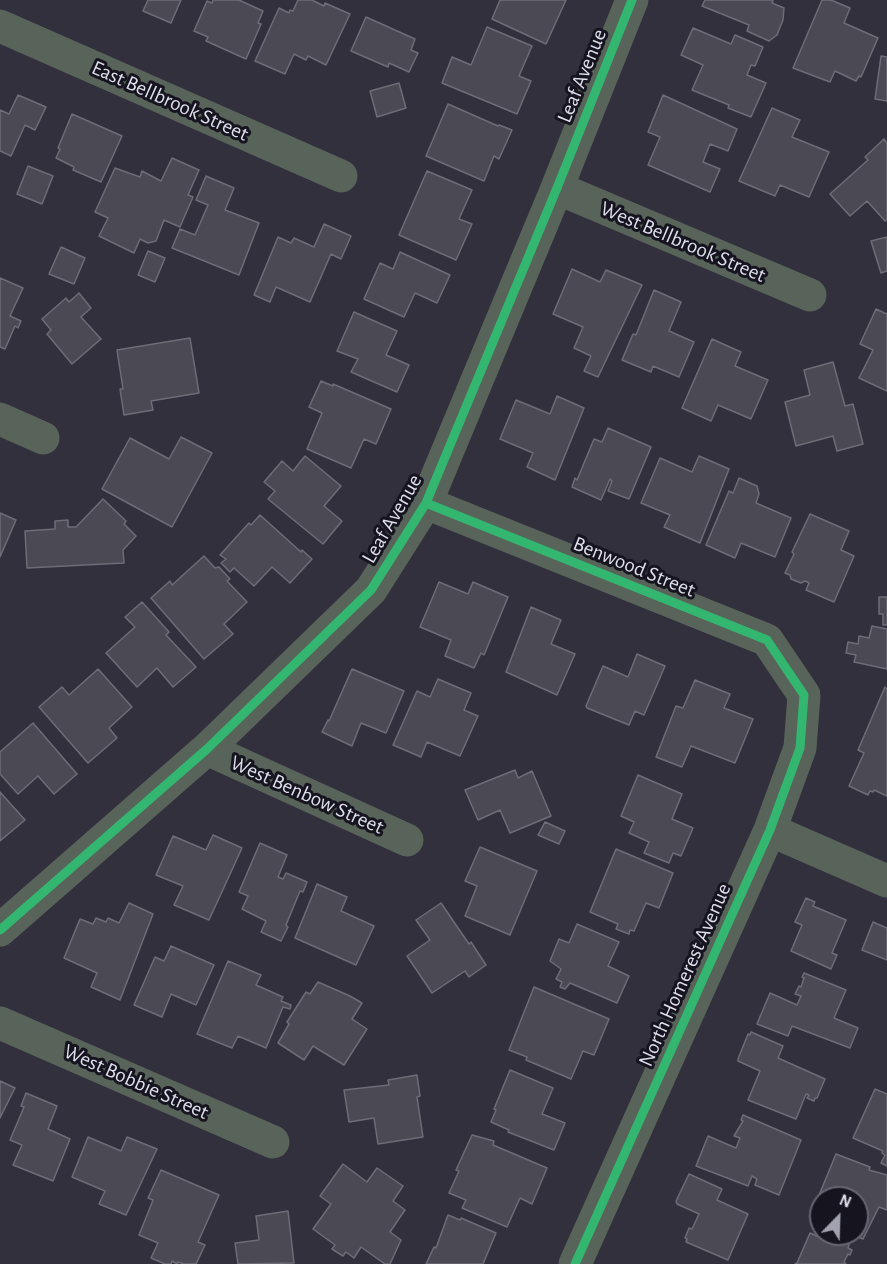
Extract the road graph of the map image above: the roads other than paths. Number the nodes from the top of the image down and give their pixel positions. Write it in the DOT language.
graph roads {
  1 [pos="632,0"];
  2 [pos="0,27"];
  3 [pos="341,176"];
  4 [pos="557,188"];
  5 [pos="810,295"];
  6 [pos="0,419"];
  7 [pos="43,438"];
  8 [pos="426,503"];
  9 [pos="804,695"];
  10 [pos="207,749"];
  11 [pos="770,830"];
  12 [pos="407,840"];
  13 [pos="887,881"];
  14 [pos="0,930"];
  15 [pos="0,1023"];
  16 [pos="273,1142"];
  17 [pos="575,1264"];
  1 -- 4 [label="street, Leaf Avenue"];
  2 -- 3 [label="street, East Bellbrook Street"];
  4 -- 5 [label="street, West Bellbrook Street"];
  4 -- 8 [label="street, Leaf Avenue"];
  6 -- 7 [label="street"];
  8 -- 9 [label="street, Benwood Street"];
  8 -- 10 [label="street, Leaf Avenue"];
  9 -- 11 [label="street, North Homerest Avenue"];
  10 -- 12 [label="street, West Benbow Street"];
  10 -- 14 [label="street, Leaf Avenue"];
  11 -- 13 [label="street"];
  11 -- 17 [label="street, North Homerest Avenue"];
  15 -- 16 [label="street, West Bobbie Street"];
}
